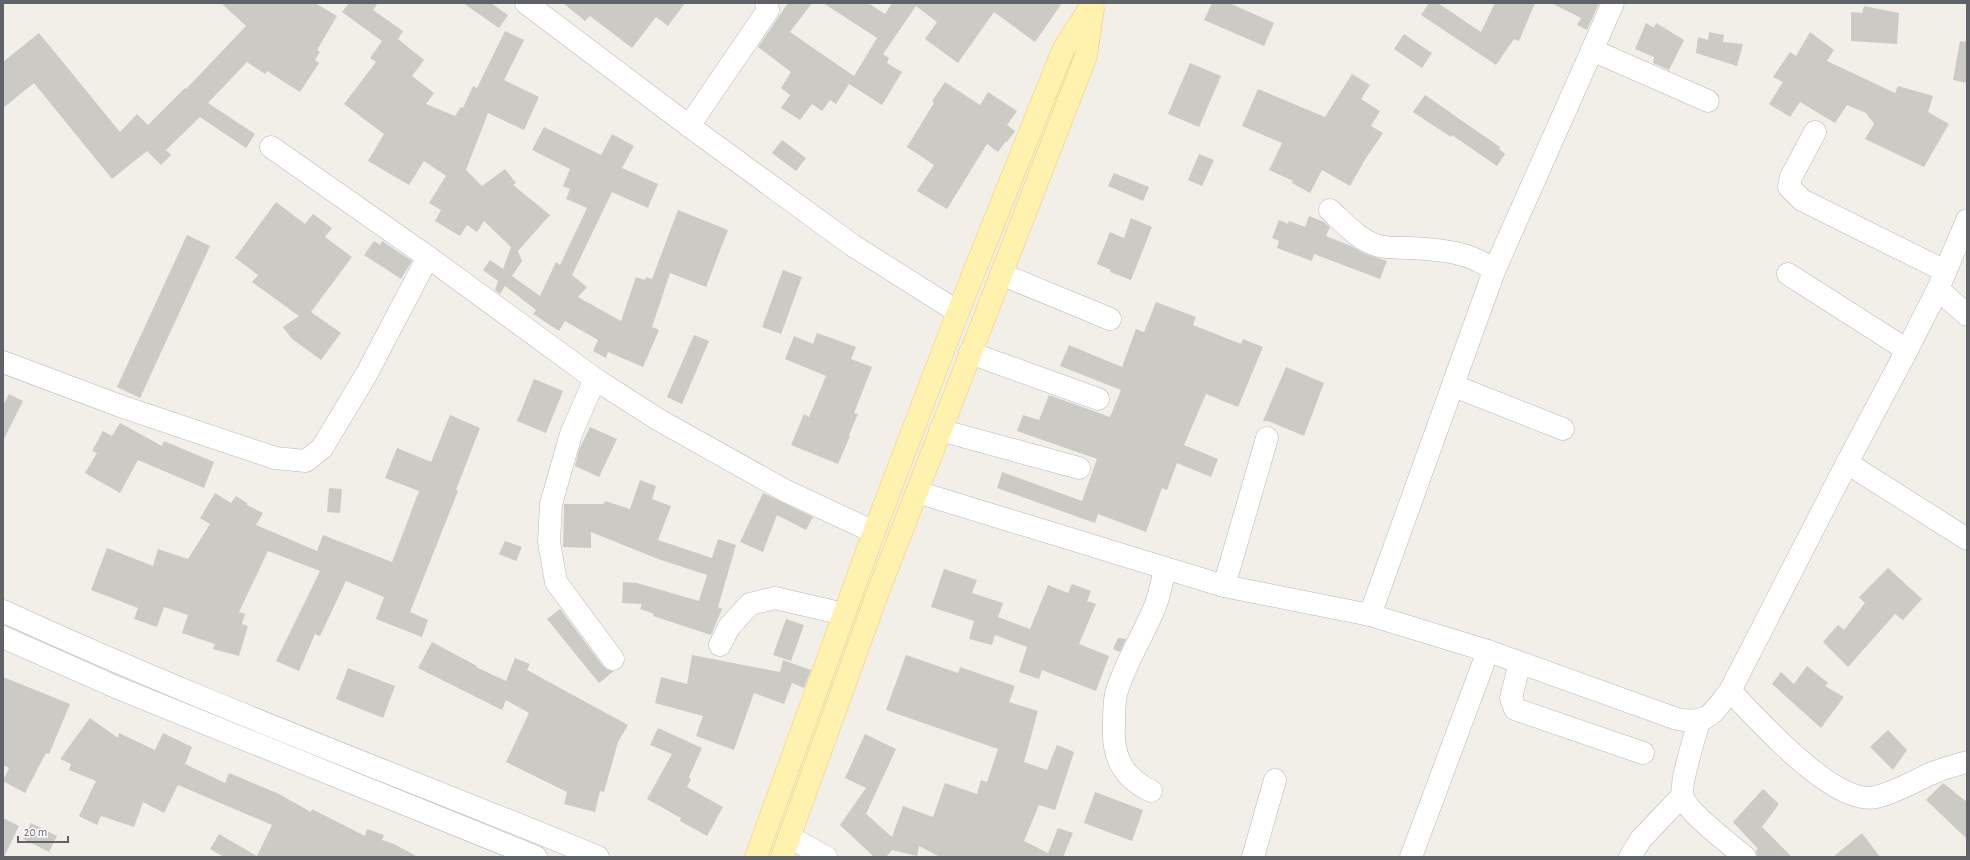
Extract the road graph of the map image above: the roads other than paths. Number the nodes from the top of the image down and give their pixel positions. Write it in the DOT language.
graph roads {
  1 [pos="526,3"];
  2 [pos="766,3"];
  3 [pos="1094,3"];
  4 [pos="1613,3"];
  5 [pos="1592,50"];
  6 [pos="1708,101"];
  7 [pos="689,126"];
  8 [pos="1815,132"];
  9 [pos="271,148"];
  10 [pos="1330,210"];
  11 [pos="1967,220"];
  12 [pos="428,257"];
  13 [pos="1494,271"];
  14 [pos="1001,274"];
  15 [pos="1788,274"];
  16 [pos="1941,280"];
  17 [pos="958,312"];
  18 [pos="1967,314"];
  19 [pos="1110,319"];
  20 [pos="1907,350"];
  21 [pos="970,353"];
  22 [pos="3,362"];
  23 [pos="595,379"];
  24 [pos="1454,386"];
  25 [pos="1098,399"];
  26 [pos="1563,429"];
  27 [pos="940,430"];
  28 [pos="1267,438"];
  29 [pos="1847,463"];
  30 [pos="1079,468"];
  31 [pos="898,469"];
  32 [pos="919,485"];
  33 [pos="874,532"];
  34 [pos="1967,539"];
  35 [pos="1165,569"];
  36 [pos="1224,586"];
  37 [pos="3,611"];
  38 [pos="844,614"];
  39 [pos="1370,615"];
  40 [pos="3,636"];
  41 [pos="836,638"];
  42 [pos="720,644"];
  43 [pos="859,646"];
  44 [pos="1488,652"];
  45 [pos="613,659"];
  46 [pos="1520,663"];
  47 [pos="1730,691"];
  48 [pos="1699,721"];
  49 [pos="1643,753"];
  50 [pos="1967,762"];
  51 [pos="1275,780"];
  52 [pos="1151,791"];
  53 [pos="1682,796"];
  54 [pos="786,847"];
  55 [pos="536,857"];
  56 [pos="598,857"];
  57 [pos="756,857"];
  58 [pos="826,857"];
  59 [pos="1253,857"];
  60 [pos="1411,857"];
  61 [pos="1630,857"];
  62 [pos="1745,857"];
  1 -- 7 [label="street"];
  2 -- 7 [label="street"];
  3 -- 14 [label="main road"];
  3 -- 17 [label="main road"];
  4 -- 5 [label="street"];
  5 -- 6 [label="street"];
  5 -- 13 [label="street"];
  7 -- 17 [label="street"];
  8 -- 16 [label="street"];
  9 -- 12 [label="street"];
  10 -- 13 [label="street"];
  11 -- 16 [label="street"];
  12 -- 22 [label="street"];
  12 -- 23 [label="street"];
  13 -- 24 [label="street"];
  14 -- 19 [label="street"];
  14 -- 21 [label="main road"];
  15 -- 20 [label="street"];
  16 -- 18 [label="street"];
  16 -- 20 [label="street"];
  17 -- 31 [label="main road"];
  20 -- 29 [label="street"];
  21 -- 25 [label="street"];
  21 -- 27 [label="main road"];
  23 -- 33 [label="street"];
  23 -- 45 [label="street"];
  24 -- 26 [label="street"];
  24 -- 39 [label="street"];
  27 -- 30 [label="street"];
  27 -- 32 [label="main road"];
  28 -- 36 [label="street"];
  29 -- 34 [label="street"];
  29 -- 47 [label="street"];
  31 -- 32 [label="main road"];
  31 -- 33 [label="main road"];
  32 -- 35 [label="street"];
  32 -- 43 [label="main road"];
  33 -- 38 [label="main road"];
  35 -- 36 [label="street"];
  35 -- 52 [label="street"];
  36 -- 39 [label="street"];
  37 -- 56 [label="street"];
  38 -- 41 [label="main road"];
  38 -- 42 [label="street"];
  39 -- 44 [label="street"];
  40 -- 55 [label="street"];
  41 -- 43 [label="main road"];
  41 -- 57 [label="main road"];
  43 -- 54 [label="main road"];
  44 -- 46 [label="street"];
  44 -- 60 [label="street"];
  46 -- 48 [label="street"];
  46 -- 49 [label="street"];
  47 -- 48 [label="street"];
  47 -- 50 [label="street"];
  48 -- 53 [label="street"];
  51 -- 59 [label="street"];
  53 -- 61 [label="street"];
  53 -- 62 [label="street"];
  54 -- 58 [label="street"];
}
